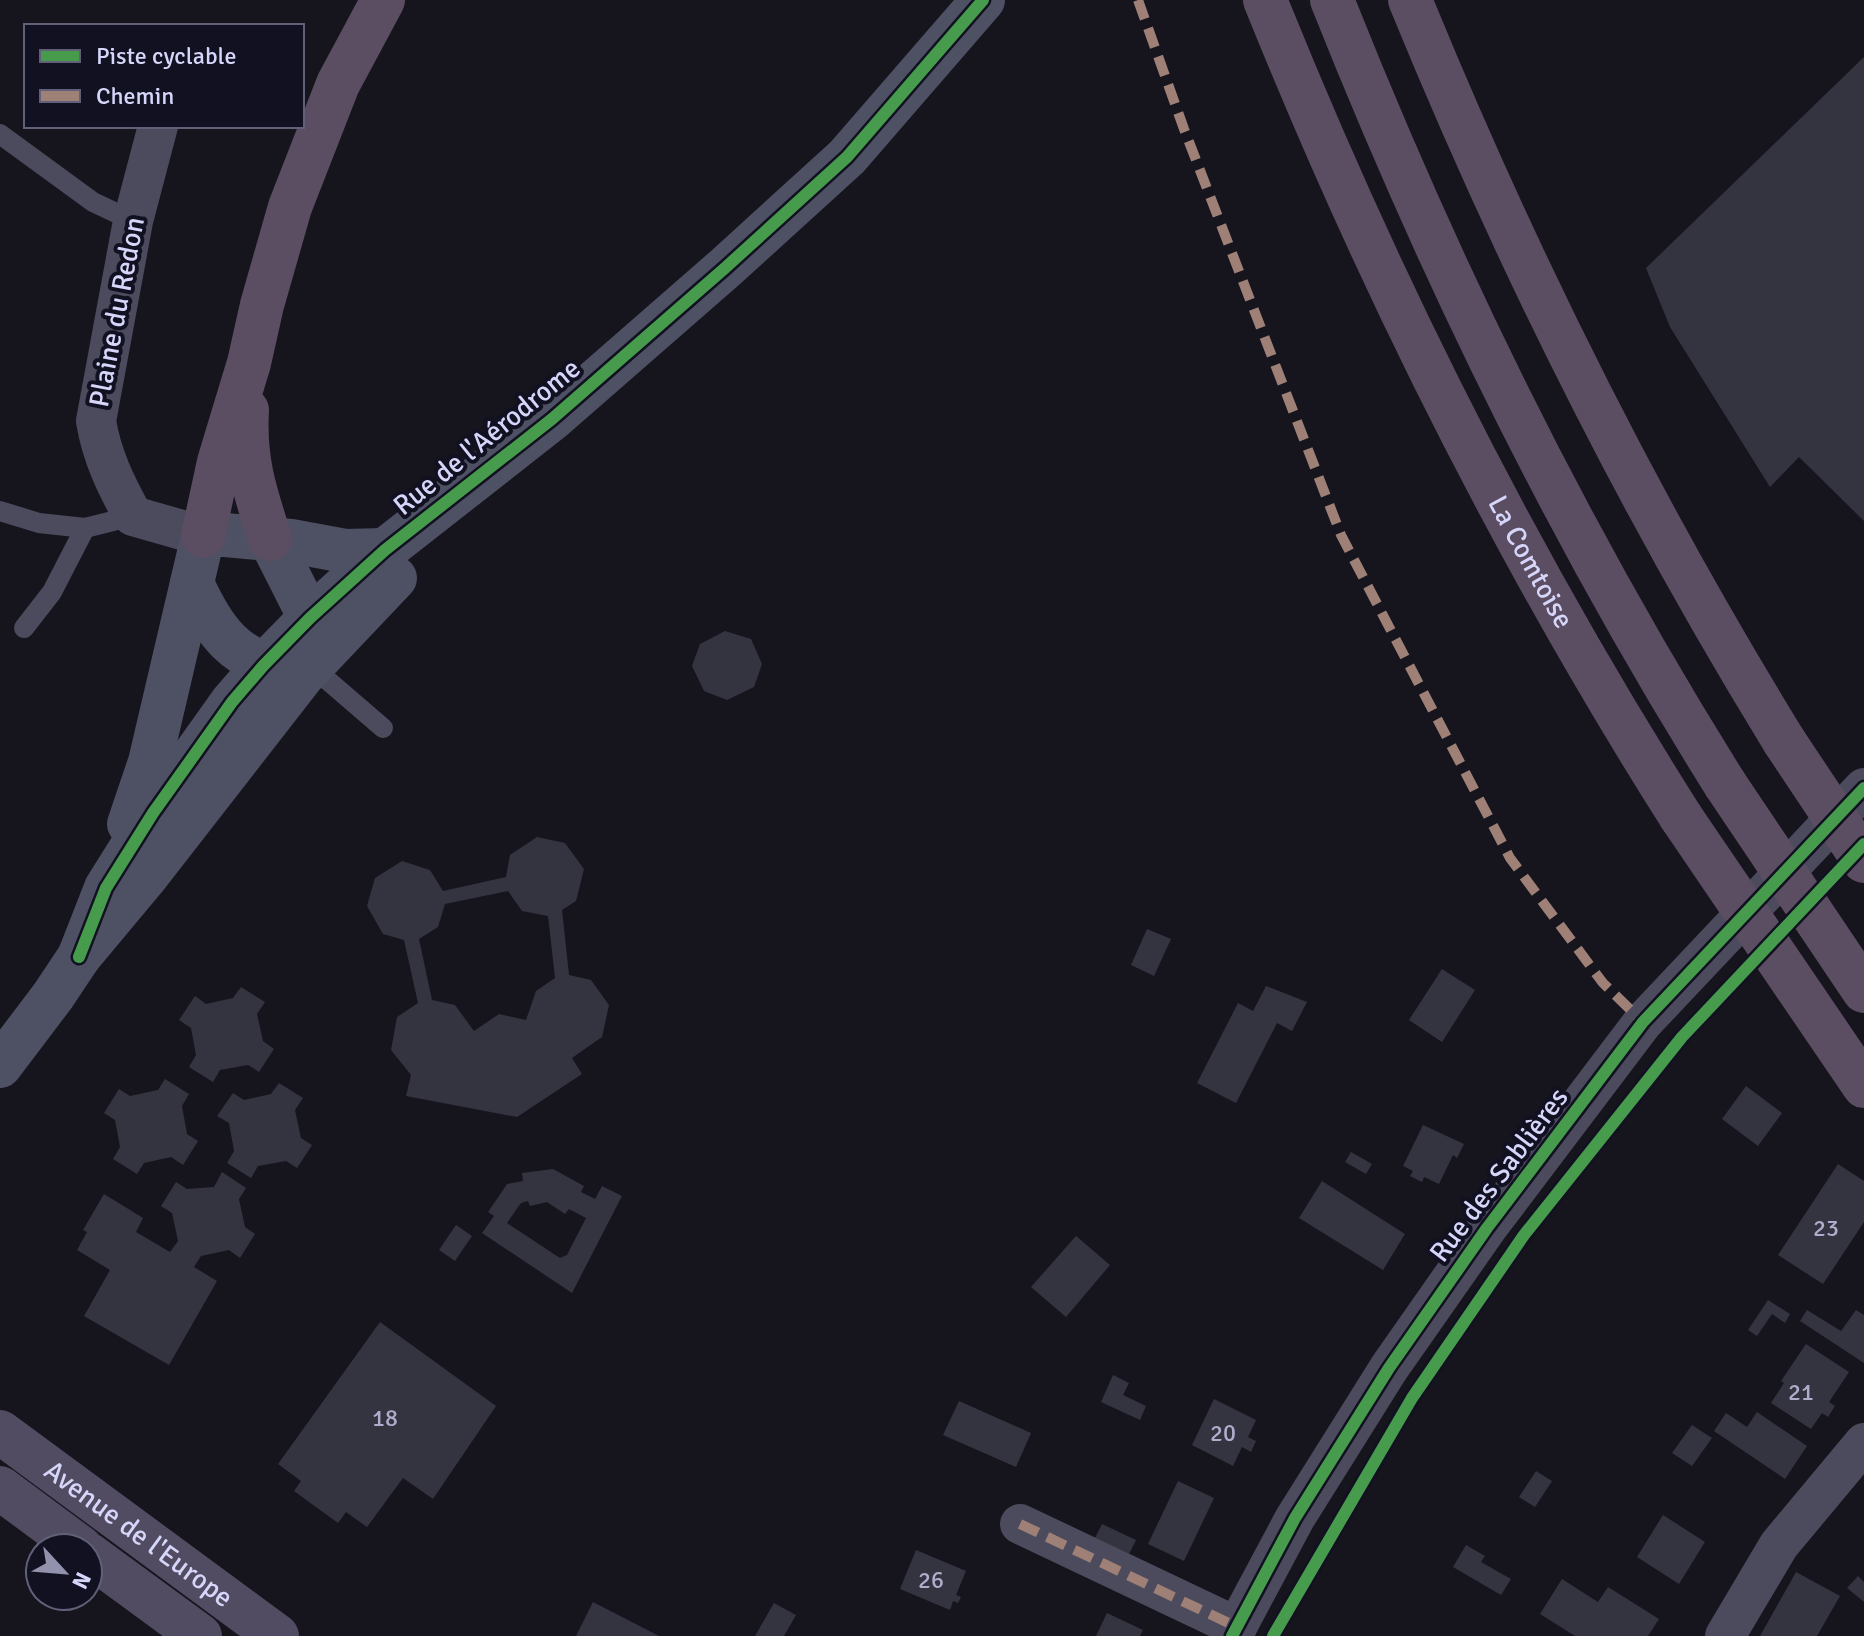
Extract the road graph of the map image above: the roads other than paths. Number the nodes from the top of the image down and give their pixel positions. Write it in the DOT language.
graph roads {
  1 [pos="383,0"];
  2 [pos="983,0"];
  3 [pos="1265,0"];
  4 [pos="1332,0"];
  5 [pos="1410,0"];
  6 [pos="157,128"];
  7 [pos="0,134"];
  8 [pos="133,221"];
  9 [pos="249,363"];
  10 [pos="510,453"];
  11 [pos="0,511"];
  12 [pos="133,516"];
  13 [pos="85,528"];
  14 [pos="203,536"];
  15 [pos="270,539"];
  16 [pos="385,550"];
  17 [pos="192,583"];
  18 [pos="24,628"];
  19 [pos="302,656"];
  20 [pos="383,728"];
  21 [pos="1864,788"];
  22 [pos="1864,861"];
  23 [pos="106,888"];
  24 [pos="79,957"];
  25 [pos="1864,991"];
  26 [pos="0,1066"];
  27 [pos="1864,1086"];
  28 [pos="0,1432"];
  29 [pos="1864,1443"];
  30 [pos="0,1488"];
  31 [pos="1020,1524"];
  32 [pos="59,1532"];
  33 [pos="104,1566"];
  34 [pos="1235,1632"];
  35 [pos="200,1636"];
  36 [pos="277,1636"];
  37 [pos="1725,1636"];
  1 -- 9 [label="highway"];
  2 -- 10 [label="street, Rue de l'Aérodrome"];
  3 -- 27 [label="highway, La Comtoise, bridge"];
  4 -- 25 [label="highway, La Comtoise, bridge"];
  5 -- 22 [label="highway, bridge"];
  6 -- 8 [label="street, Plaine du Redon"];
  7 -- 8 [label="lane"];
  8 -- 12 [label="street, Plaine du Redon"];
  9 -- 14 [label="highway"];
  9 -- 15 [label="highway"];
  10 -- 16 [label="street, Rue de l'Aérodrome"];
  10 -- 19 [label="street, Rue de l'Aérodrome"];
  11 -- 13 [label="lane"];
  12 -- 13 [label="lane"];
  12 -- 14 [label="street"];
  13 -- 18 [label="lane"];
  14 -- 15 [label="street"];
  14 -- 17 [label="street"];
  15 -- 16 [label="street"];
  15 -- 19 [label="street"];
  16 -- 19 [label="street, Rue de l'Aérodrome"];
  17 -- 19 [label="street"];
  17 -- 23 [label="street"];
  19 -- 20 [label="lane"];
  19 -- 23 [label="street, Rue de l'Aérodrome"];
  19 -- 24 [label="street, Rue de l'Aérodrome"];
  21 -- 34 [label="street, Rue des Sablières"];
  23 -- 24 [label="street, Rue de l'Aérodrome"];
  24 -- 26 [label="street, Rue de l'Aérodrome"];
  28 -- 36 [label="main road, Avenue de l'Europe"];
  29 -- 37 [label="street"];
  30 -- 32 [label="main road, Avenue de l'Europe"];
  31 -- 34 [label="street, Rue des Sablières"];
  33 -- 35 [label="main road, Avenue de l'Europe"];
}
